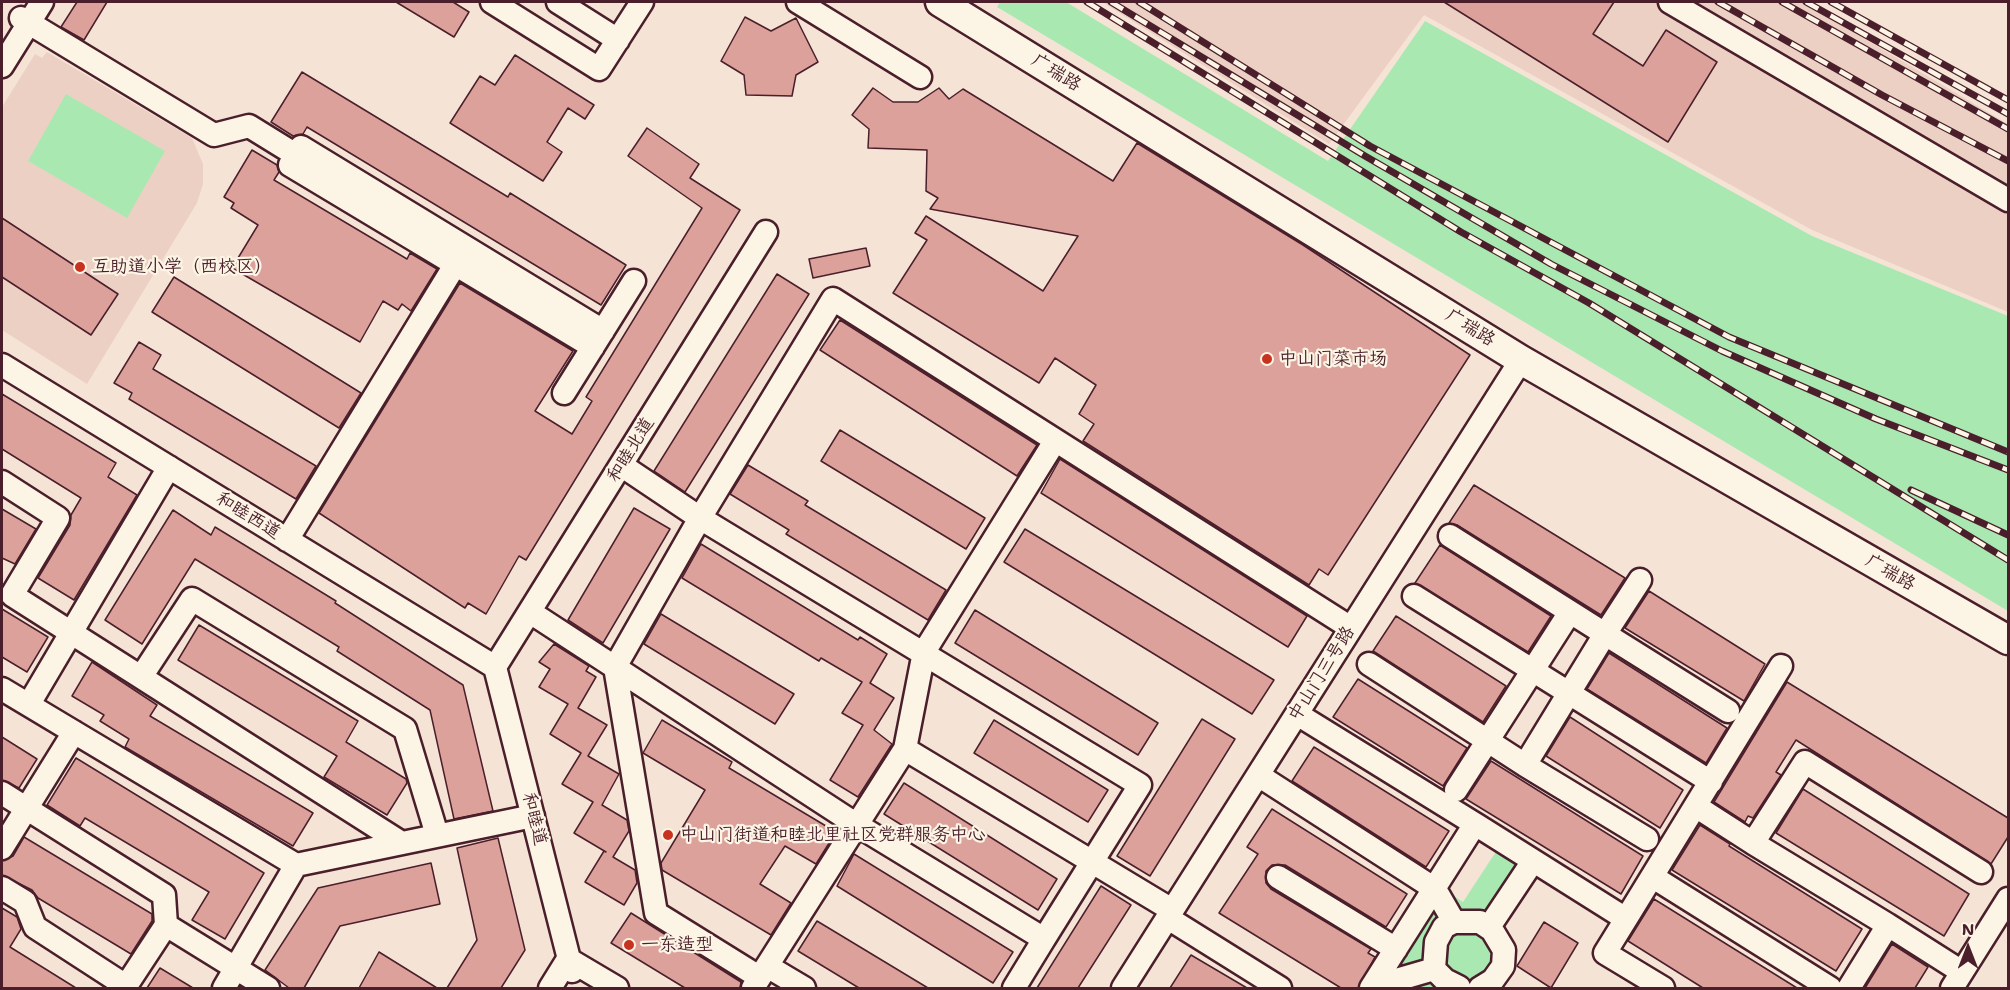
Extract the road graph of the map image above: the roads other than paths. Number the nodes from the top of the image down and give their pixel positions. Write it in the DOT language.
graph roads {
  1 [pos="42,2"];
  2 [pos="492,2"];
  3 [pos="558,2"];
  4 [pos="642,2"];
  5 [pos="798,2"];
  6 [pos="940,2"];
  7 [pos="1670,2"];
  8 [pos="27,14"];
  9 [pos="618,40"];
  10 [pos="3,56"];
  11 [pos="920,77"];
  12 [pos="2008,200"];
  13 [pos="766,232"];
  14 [pos="461,256"];
  15 [pos="634,281"];
  16 [pos="598,339"];
  17 [pos="1521,360"];
  18 [pos="2,365"];
  19 [pos="564,393"];
  20 [pos="1055,441"];
  21 [pos="621,465"];
  22 [pos="169,467"];
  23 [pos="2,482"];
  24 [pos="700,518"];
  25 [pos="1450,536"];
  26 [pos="286,540"];
  27 [pos="1640,580"];
  28 [pos="1414,596"];
  29 [pos="530,612"];
  30 [pos="1570,612"];
  31 [pos="1351,628"];
  32 [pos="70,634"];
  33 [pos="1605,634"];
  34 [pos="2008,640"];
  35 [pos="924,652"];
  36 [pos="1369,664"];
  37 [pos="1781,666"];
  38 [pos="495,667"];
  39 [pos="615,668"];
  40 [pos="1532,670"];
  41 [pos="141,677"];
  42 [pos="2,689"];
  43 [pos="1570,693"];
  44 [pos="28,704"];
  45 [pos="1728,711"];
  46 [pos="1298,714"];
  47 [pos="74,732"];
  48 [pos="1487,742"];
  49 [pos="905,749"];
  50 [pos="1525,765"];
  51 [pos="1258,775"];
  52 [pos="1712,782"];
  53 [pos="1456,790"];
  54 [pos="2,793"];
  55 [pos="1697,807"];
  56 [pos="26,808"];
  57 [pos="533,816"];
  58 [pos="1475,824"];
  59 [pos="857,825"];
  60 [pos="437,835"];
  61 [pos="1647,839"];
  62 [pos="400,842"];
  63 [pos="1753,843"];
  64 [pos="2,848"];
  65 [pos="1093,860"];
  66 [pos="1533,861"];
  67 [pos="296,865"];
  68 [pos="1981,872"];
  69 [pos="1278,877"];
  70 [pos="1653,877"];
  71 [pos="2,888"];
  72 [pos="1435,889"];
  73 [pos="2008,899"];
  74 [pos="1170,914"];
  75 [pos="1626,919"];
  76 [pos="1454,922"];
  77 [pos="1888,925"];
  78 [pos="166,926"];
  79 [pos="1489,927"];
  80 [pos="1044,939"];
  81 [pos="1396,949"];
  82 [pos="235,968"];
  83 [pos="1434,969"];
  84 [pos="567,973"];
  85 [pos="760,977"];
  86 [pos="1957,980"];
  87 [pos="224,988"];
  88 [pos="268,988"];
  89 [pos="550,988"];
  90 [pos="602,988"];
  91 [pos="616,988"];
  92 [pos="804,988"];
  93 [pos="1014,988"];
  94 [pos="1123,988"];
  95 [pos="1280,988"];
  96 [pos="1372,988"];
  97 [pos="1470,988"];
  98 [pos="1663,988"];
  99 [pos="1830,988"];
  100 [pos="1849,988"];
  1 -- 8 [label="street"];
  2 -- 9 [label="street"];
  3 -- 9 [label="street"];
  4 -- 9 [label="street"];
  5 -- 11 [label="street"];
  6 -- 17 [label="main road, 广瑞路"];
  7 -- 12 [label="street"];
  8 -- 10 [label="street"];
  8 -- 14 [label="street"];
  13 -- 21 [label="street, 和睦北道"];
  14 -- 16 [label="street"];
  14 -- 26 [label="street"];
  15 -- 16 [label="street"];
  16 -- 19 [label="street"];
  17 -- 31 [label="street, 中山门三号路"];
  17 -- 34 [label="main road, 广瑞路"];
  18 -- 22 [label="street, 和睦西道"];
  20 -- 24 [label="street"];
  20 -- 31 [label="street"];
  20 -- 35 [label="street"];
  21 -- 24 [label="street"];
  21 -- 29 [label="street, 和睦北道"];
  22 -- 26 [label="street, 和睦西道"];
  22 -- 32 [label="street"];
  23 -- 32 [label="street"];
  24 -- 35 [label="street"];
  24 -- 39 [label="street"];
  25 -- 30 [label="street"];
  26 -- 38 [label="street, 和睦西道"];
  27 -- 33 [label="street"];
  28 -- 40 [label="street"];
  29 -- 38 [label="street, 和睦北道"];
  29 -- 39 [label="street"];
  30 -- 33 [label="street"];
  30 -- 40 [label="street"];
  31 -- 46 [label="street, 中山门三号路"];
  32 -- 41 [label="street"];
  32 -- 44 [label="street"];
  33 -- 43 [label="street"];
  33 -- 45 [label="street"];
  35 -- 49 [label="street"];
  35 -- 65 [label="street"];
  36 -- 48 [label="street"];
  37 -- 52 [label="street"];
  38 -- 57 [label="street, 和睦道"];
  39 -- 59 [label="street"];
  39 -- 85 [label="street"];
  40 -- 43 [label="street"];
  40 -- 48 [label="street"];
  41 -- 60 [label="street"];
  41 -- 62 [label="street"];
  42 -- 44 [label="street"];
  43 -- 50 [label="street"];
  43 -- 52 [label="street"];
  44 -- 47 [label="street"];
  46 -- 51 [label="street, 中山门三号路"];
  46 -- 58 [label="street"];
  47 -- 56 [label="street"];
  47 -- 67 [label="street"];
  48 -- 50 [label="street"];
  48 -- 53 [label="street"];
  49 -- 59 [label="street"];
  49 -- 65 [label="street"];
  50 -- 61 [label="street"];
  51 -- 72 [label="street"];
  51 -- 74 [label="street, 中山门三号路"];
  52 -- 55 [label="street"];
  54 -- 56 [label="street"];
  55 -- 63 [label="street"];
  55 -- 70 [label="street"];
  56 -- 64 [label="street"];
  56 -- 78 [label="street"];
  57 -- 60 [label="street"];
  57 -- 84 [label="street, 和睦道"];
  58 -- 66 [label="street"];
  58 -- 72 [label="street"];
  59 -- 80 [label="street"];
  59 -- 85 [label="street"];
  60 -- 62 [label="street"];
  62 -- 67 [label="street"];
  63 -- 68 [label="street"];
  63 -- 77 [label="street"];
  65 -- 74 [label="street"];
  65 -- 80 [label="street"];
  66 -- 75 [label="street"];
  66 -- 79 [label="street"];
  67 -- 82 [label="street"];
  69 -- 81 [label="street"];
  70 -- 75 [label="street"];
  70 -- 99 [label="street"];
  71 -- 78 [label="street"];
  72 -- 76 [label="street"];
  72 -- 81 [label="street"];
  73 -- 86 [label="street"];
  74 -- 94 [label="street, 中山门三号路"];
  74 -- 95 [label="street"];
  75 -- 98 [label="street"];
  76 -- 79 [label="street"];
  76 -- 83 [label="street"];
  77 -- 86 [label="street"];
  77 -- 100 [label="street"];
  78 -- 82 [label="street"];
  79 -- 97 [label="street"];
  80 -- 93 [label="street"];
  81 -- 96 [label="street"];
  82 -- 87 [label="street"];
  82 -- 88 [label="street"];
  83 -- 96 [label="street"];
  83 -- 97 [label="street"];
  84 -- 89 [label="street"];
  84 -- 90 [label="street"];
  84 -- 91 [label="street"];
  85 -- 92 [label="street"];
}
